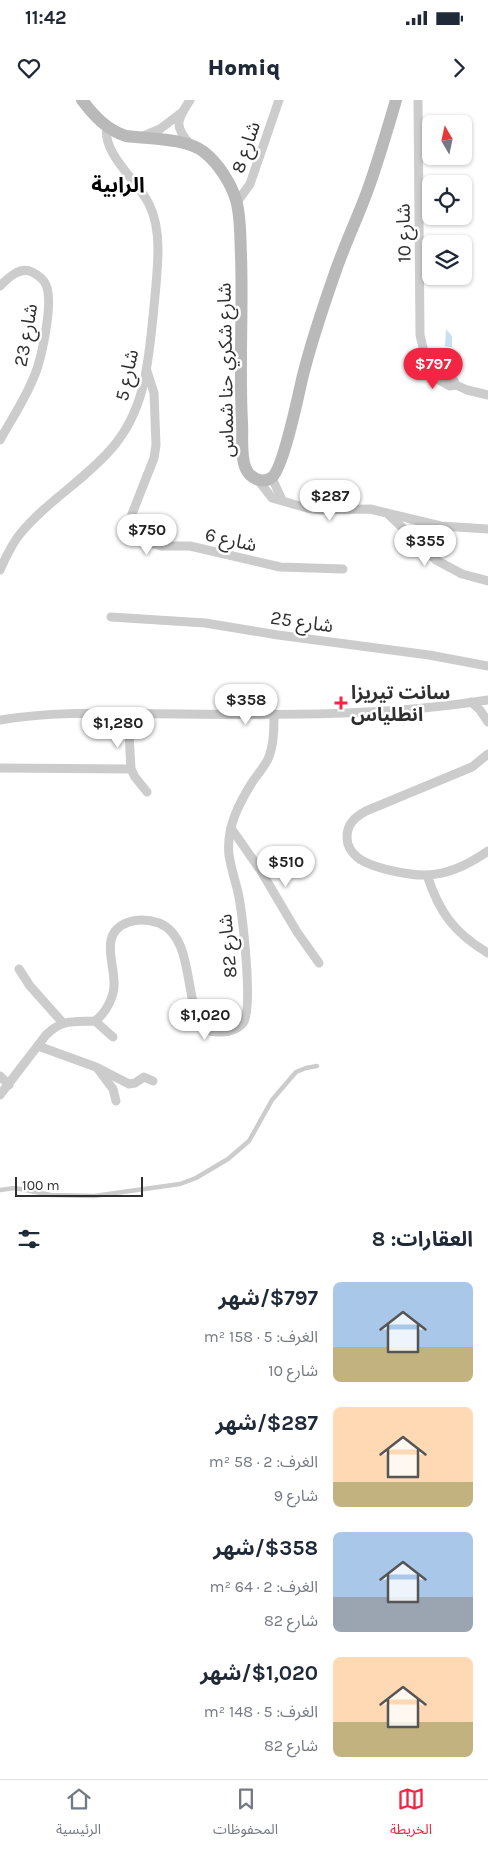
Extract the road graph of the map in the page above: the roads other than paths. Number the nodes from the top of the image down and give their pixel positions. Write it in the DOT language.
graph roads {
  1 [pos="76,100"];
  2 [pos="82,100"];
  3 [pos="190,100"];
  4 [pos="279,100"];
  5 [pos="396,100"];
  6 [pos="418,100"];
  7 [pos="182,113"];
  8 [pos="111,131"];
  9 [pos="140,138"];
  10 [pos="189,143"];
  11 [pos="237,202"];
  12 [pos="0,286"];
  13 [pos="147,371"];
  14 [pos="488,395"];
  15 [pos="0,440"];
  16 [pos="272,478"];
  17 [pos="258,480"];
  18 [pos="282,500"];
  19 [pos="387,512"];
  20 [pos="488,529"];
  21 [pos="343,569"];
  22 [pos="0,570"];
  23 [pos="488,581"];
  24 [pos="111,617"];
  25 [pos="488,666"];
  26 [pos="488,700"];
  27 [pos="471,702"];
  28 [pos="128,714"];
  29 [pos="274,714"];
  30 [pos="0,720"];
  31 [pos="488,722"];
  32 [pos="488,754"];
  33 [pos="0,768"];
  34 [pos="131,769"];
  35 [pos="147,792"];
  36 [pos="231,828"];
  37 [pos="488,851"];
  38 [pos="427,875"];
  39 [pos="488,953"];
  40 [pos="319,964"];
  41 [pos="19,969"];
  42 [pos="95,1021"];
  43 [pos="63,1022"];
  44 [pos="112,1037"];
  45 [pos="38,1046"];
  46 [pos="318,1066"];
  47 [pos="96,1067"];
  48 [pos="0,1076"];
  49 [pos="153,1081"];
  50 [pos="9,1085"];
  51 [pos="0,1095"];
  52 [pos="116,1101"];
  53 [pos="0,1190"];
  1 -- 8 [label="street"];
  2 -- 8 [label="street"];
  3 -- 7 [label="street"];
  4 -- 11 [label="street, شارع 8"];
  5 -- 16 [label="street"];
  6 -- 14 [label="street, شارع 10"];
  7 -- 9 [label="street"];
  7 -- 10 [label="street"];
  8 -- 9 [label="street, شارع شكري حنا شماس"];
  8 -- 13 [label="street, شارع 5"];
  9 -- 10 [label="street, شارع شكري حنا شماس"];
  10 -- 11 [label="street, شارع شكري حنا شماس"];
  11 -- 17 [label="street, شارع شكري حنا شماس"];
  12 -- 15 [label="street, شارع 23"];
  13 -- 21 [label="street, شارع 6"];
  13 -- 22 [label="street, شارع 5"];
  16 -- 17 [label="street"];
  16 -- 18 [label="street"];
  17 -- 18 [label="street"];
  18 -- 19 [label="street"];
  19 -- 20 [label="street"];
  19 -- 23 [label="street"];
  24 -- 25 [label="street, شارع 25"];
  26 -- 27 [label="street"];
  27 -- 29 [label="street"];
  27 -- 31 [label="street"];
  28 -- 29 [label="street"];
  28 -- 30 [label="street"];
  28 -- 34 [label="street"];
  29 -- 36 [label="street, شارع 82"];
  32 -- 38 [label="street"];
  33 -- 34 [label="street"];
  34 -- 35 [label="street"];
  36 -- 40 [label="street"];
  36 -- 42 [label="street, شارع 82"];
  37 -- 38 [label="street"];
  38 -- 39 [label="street"];
  41 -- 43 [label="street"];
  42 -- 43 [label="street"];
  42 -- 44 [label="street"];
  43 -- 45 [label="street"];
  45 -- 47 [label="street"];
  45 -- 50 [label="street"];
  46 -- 53 [label="lane"];
  47 -- 49 [label="street"];
  47 -- 52 [label="street"];
  48 -- 50 [label="street"];
  50 -- 51 [label="street"];
}
